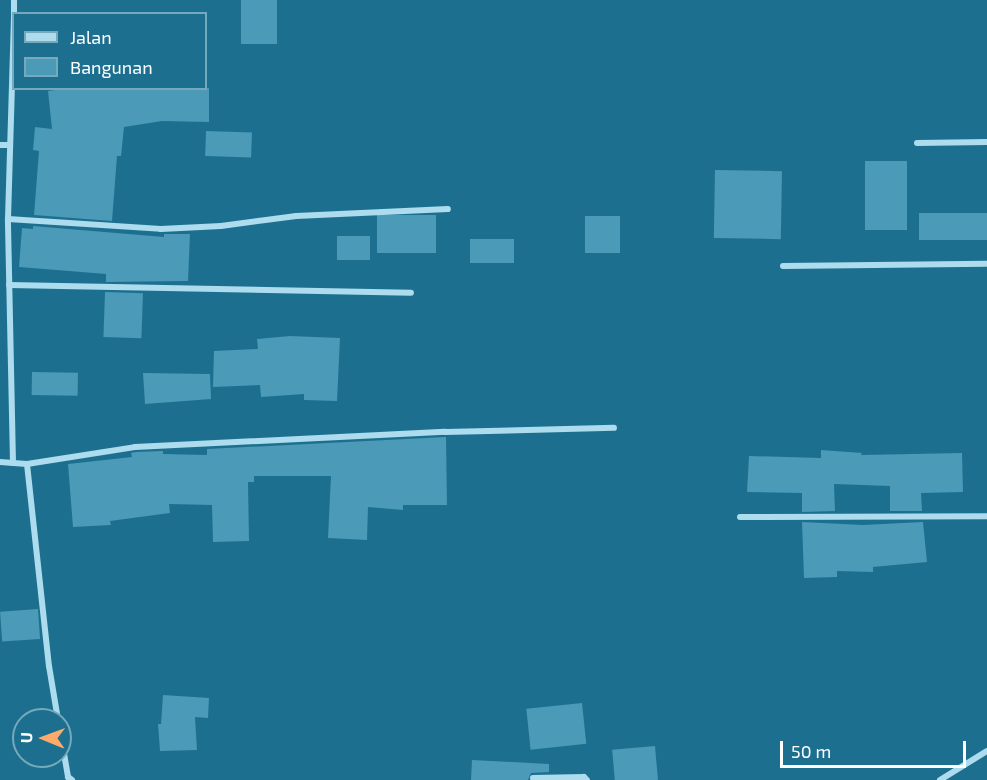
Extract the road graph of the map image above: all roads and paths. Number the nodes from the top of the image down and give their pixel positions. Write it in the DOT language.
graph roads {
  1 [pos="12,80"];
  2 [pos="917,142"];
  3 [pos="987,142"];
  4 [pos="0,145"];
  5 [pos="10,145"];
  6 [pos="448,209"];
  7 [pos="8,219"];
  8 [pos="987,264"];
  9 [pos="783,266"];
  10 [pos="9,285"];
  11 [pos="411,293"];
  12 [pos="614,428"];
  13 [pos="0,462"];
  14 [pos="13,463"];
  15 [pos="27,464"];
  16 [pos="987,516"];
  17 [pos="740,517"];
  18 [pos="56,708"];
  19 [pos="987,751"];
  20 [pos="533,778"];
  21 [pos="587,780"];
  22 [pos="940,780"];
  1 -- 5 [label="street"];
  2 -- 3 [label="street"];
  4 -- 5 [label="street"];
  5 -- 7 [label="street"];
  6 -- 7 [label="street"];
  7 -- 10 [label="street"];
  8 -- 9 [label="street"];
  10 -- 11 [label="street"];
  10 -- 14 [label="street"];
  12 -- 15 [label="street"];
  13 -- 14 [label="street"];
  14 -- 15 [label="street"];
  15 -- 18 [label="street"];
  16 -- 17 [label="street"];
  19 -- 22 [label="street"];
  20 -- 21 [label="street"];
}
